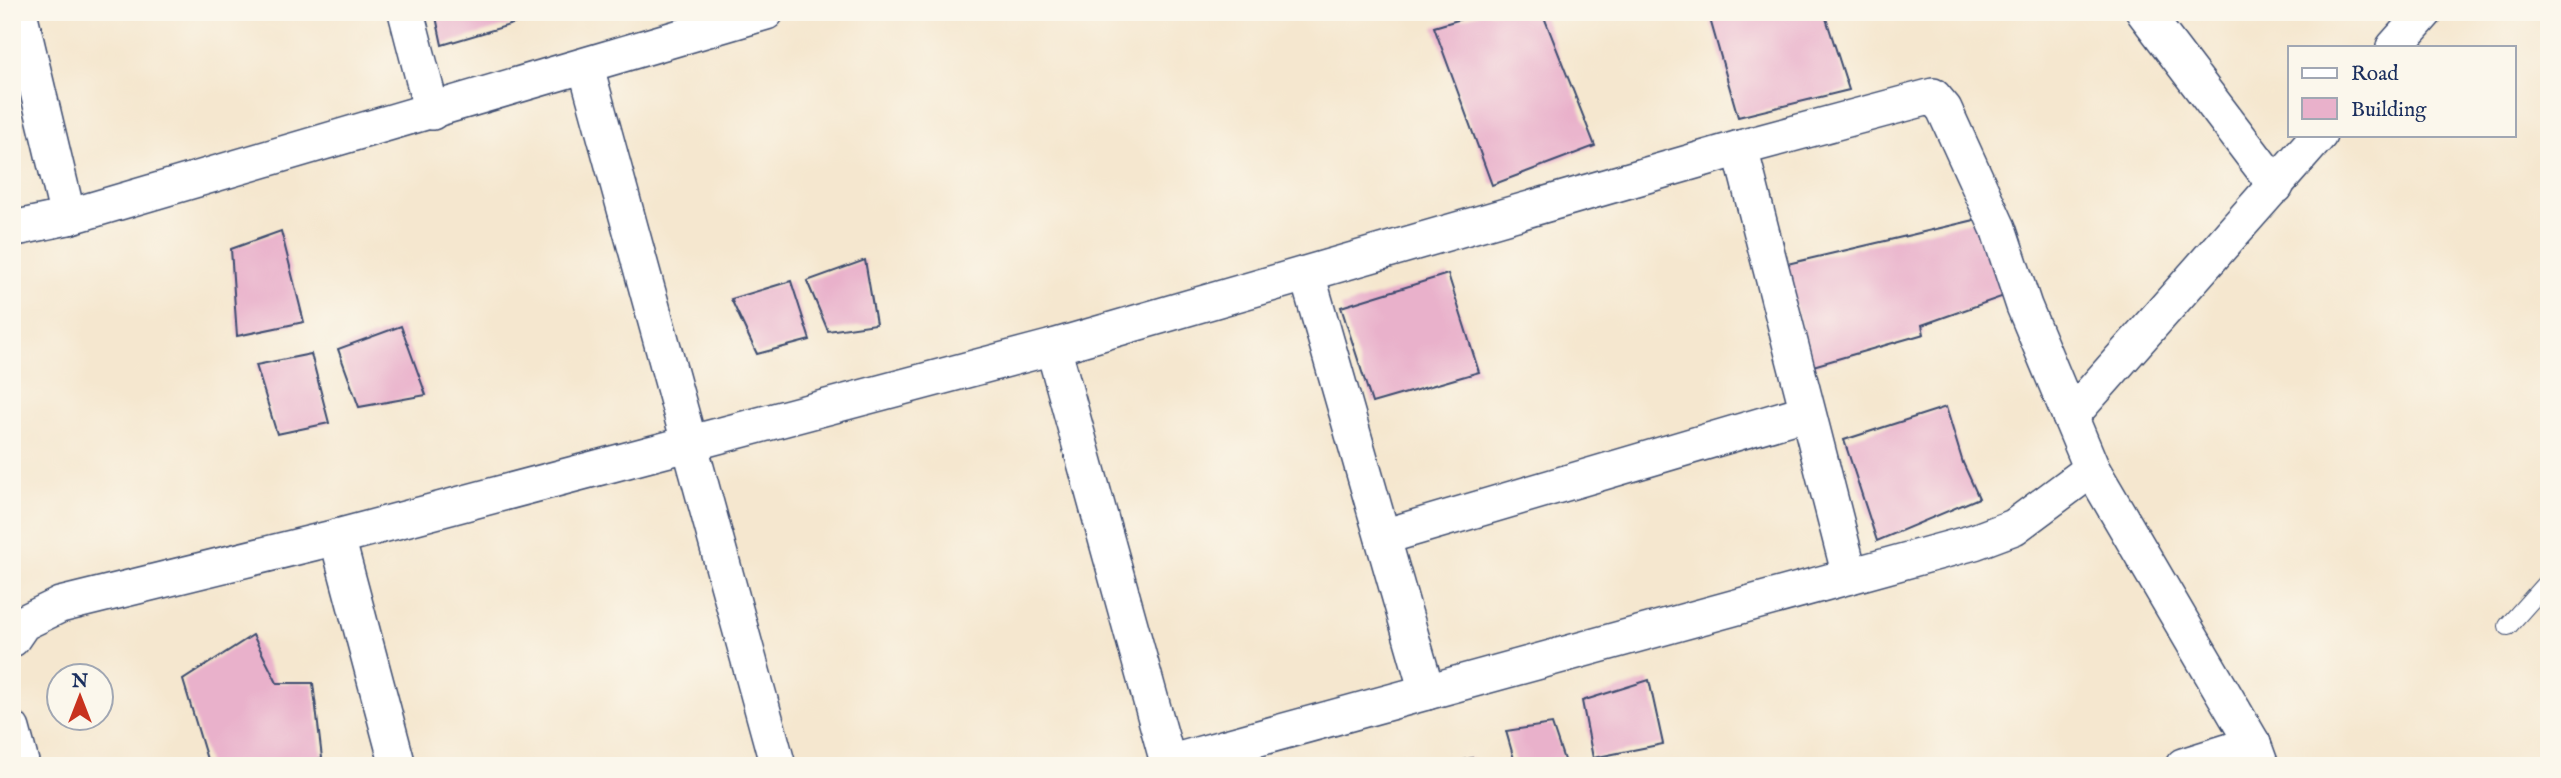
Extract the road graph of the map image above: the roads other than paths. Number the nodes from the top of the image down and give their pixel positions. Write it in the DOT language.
graph roads {
  1 [pos="19,12"];
  2 [pos="406,12"];
  3 [pos="2144,12"];
  4 [pos="2424,12"];
  5 [pos="743,15"];
  6 [pos="2396,46"];
  7 [pos="586,67"];
  8 [pos="432,112"];
  9 [pos="2318,136"];
  10 [pos="1740,148"];
  11 [pos="2276,186"];
  12 [pos="68,218"];
  13 [pos="12,229"];
  14 [pos="1307,274"];
  15 [pos="1053,347"];
  16 [pos="1807,412"];
  17 [pos="2070,417"];
  18 [pos="691,444"];
  19 [pos="2092,469"];
  20 [pos="337,537"];
  21 [pos="1383,537"];
  22 [pos="1850,576"];
  23 [pos="2549,580"];
  24 [pos="2508,626"];
  25 [pos="12,639"];
  26 [pos="1427,692"];
  27 [pos="12,729"];
  28 [pos="2257,755"];
  29 [pos="1169,764"];
  30 [pos="22,766"];
  31 [pos="398,766"];
  32 [pos="778,766"];
  33 [pos="2183,766"];
  1 -- 12 [label="street"];
  2 -- 8 [label="street"];
  3 -- 11 [label="street"];
  4 -- 6 [label="street"];
  5 -- 7 [label="street"];
  7 -- 8 [label="street"];
  7 -- 18 [label="street"];
  8 -- 12 [label="street"];
  9 -- 11 [label="street"];
  10 -- 14 [label="street"];
  10 -- 16 [label="street"];
  10 -- 17 [label="street"];
  11 -- 17 [label="street"];
  12 -- 13 [label="street"];
  14 -- 15 [label="street"];
  14 -- 21 [label="street"];
  15 -- 18 [label="street"];
  15 -- 29 [label="street"];
  16 -- 21 [label="street"];
  16 -- 22 [label="street"];
  17 -- 19 [label="street"];
  18 -- 20 [label="street"];
  18 -- 32 [label="street"];
  19 -- 22 [label="street"];
  19 -- 28 [label="street"];
  20 -- 25 [label="street"];
  20 -- 31 [label="street"];
  21 -- 26 [label="street"];
  22 -- 26 [label="street"];
  23 -- 24 [label="lane"];
  26 -- 29 [label="street"];
  27 -- 30 [label="street"];
  28 -- 33 [label="street"];
}
